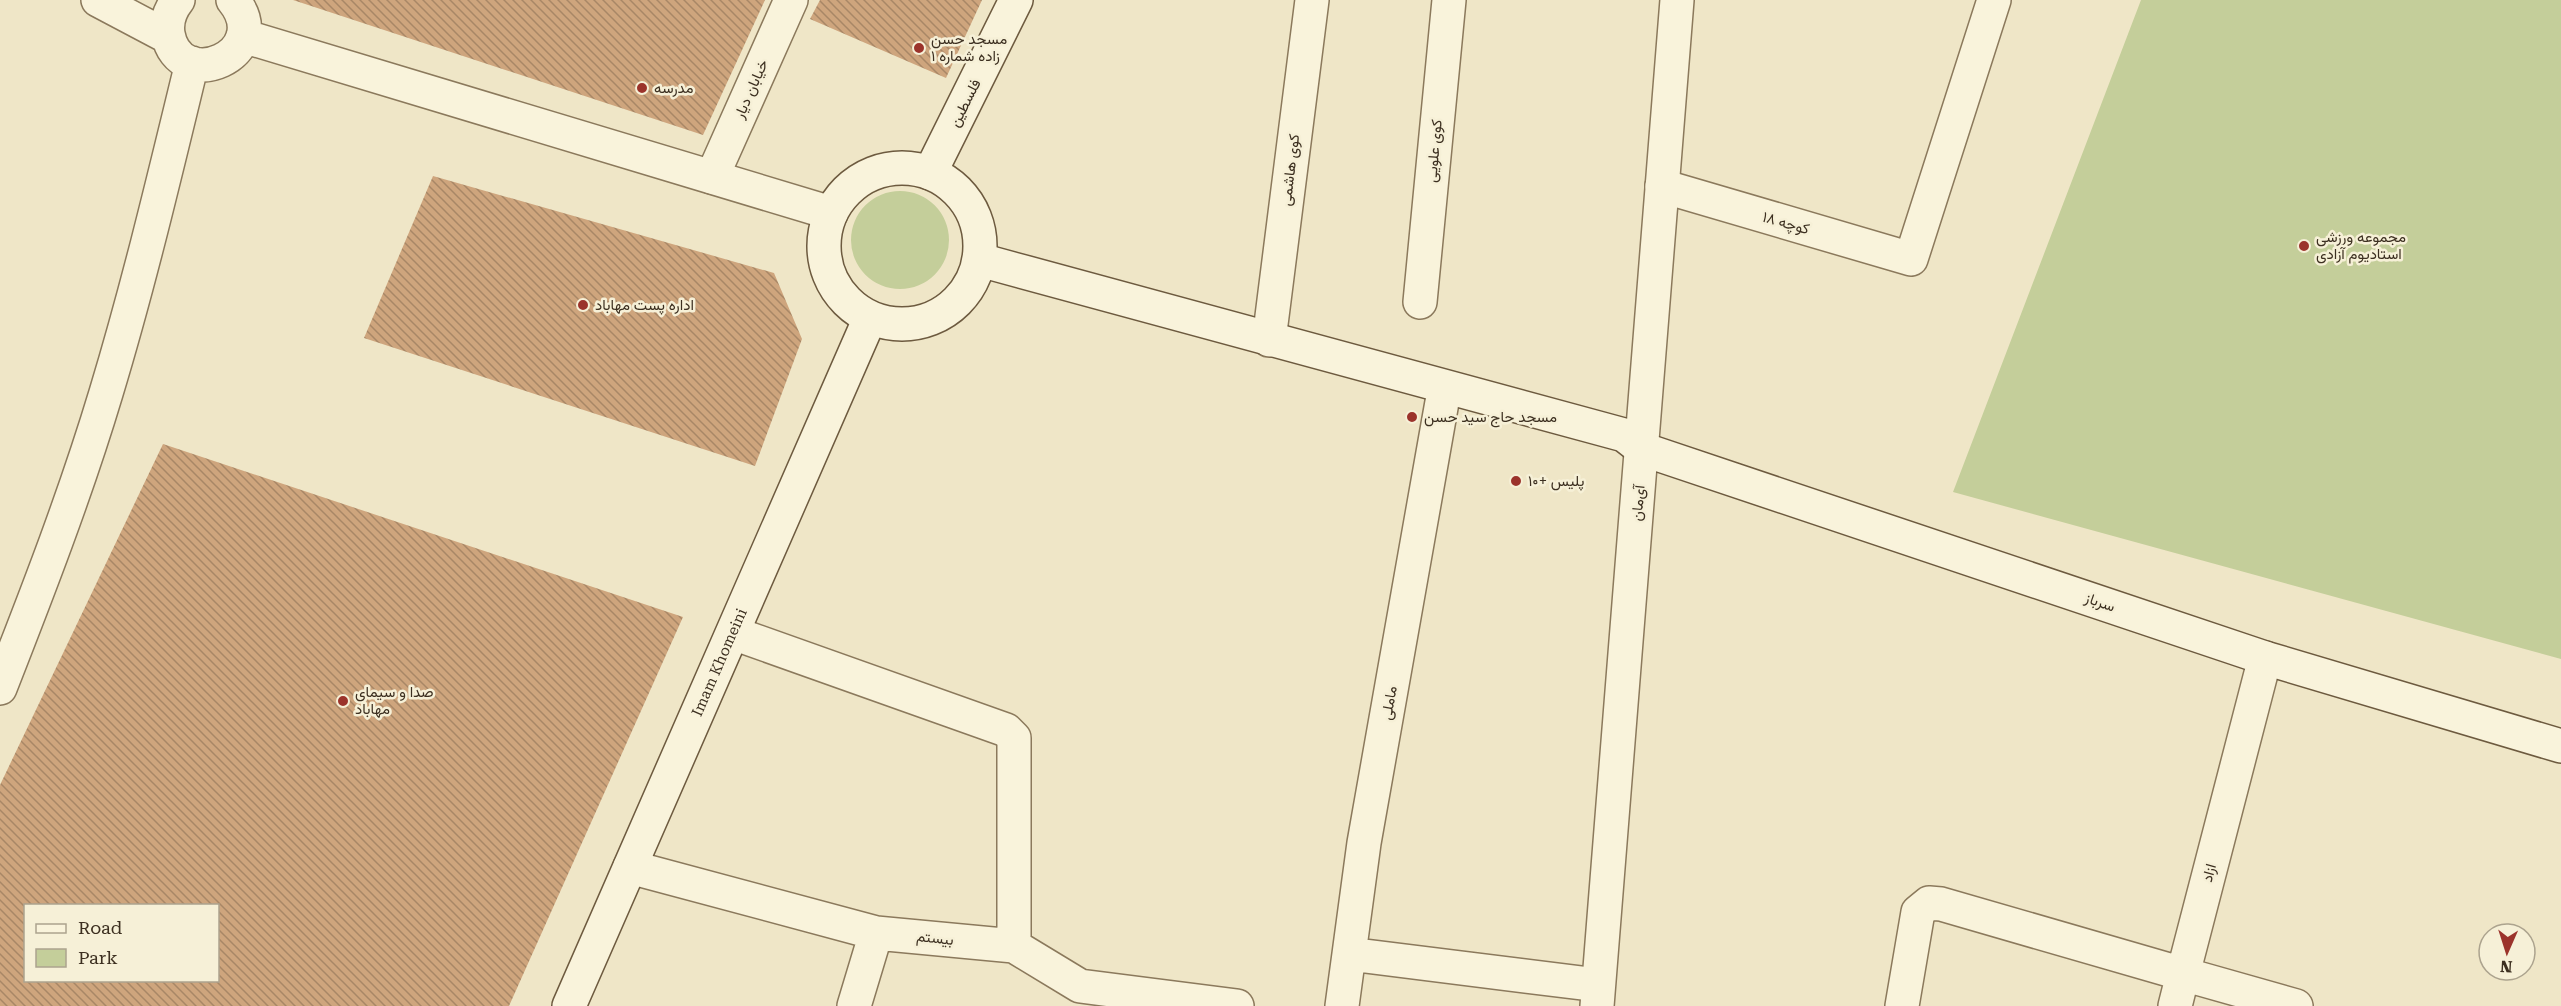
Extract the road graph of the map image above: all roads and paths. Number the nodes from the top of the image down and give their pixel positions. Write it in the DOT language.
graph roads {
  1 [pos="98,0"];
  2 [pos="178,0"];
  3 [pos="232,0"];
  4 [pos="791,0"];
  5 [pos="1016,0"];
  6 [pos="1312,0"];
  7 [pos="1449,0"];
  8 [pos="1677,0"];
  9 [pos="1994,0"];
  10 [pos="243,36"];
  11 [pos="168,37"];
  12 [pos="192,63"];
  13 [pos="930,173"];
  14 [pos="712,177"];
  15 [pos="1662,186"];
  16 [pos="831,213"];
  17 [pos="978,267"];
  18 [pos="1420,302"];
  19 [pos="870,318"];
  20 [pos="1269,340"];
  21 [pos="1442,402"];
  22 [pos="1642,449"];
  23 [pos="733,633"];
  24 [pos="2265,658"];
  25 [pos="0,688"];
  26 [pos="2561,746"];
  27 [pos="630,867"];
  28 [pos="876,933"];
  29 [pos="1014,946"];
  30 [pos="1349,954"];
  31 [pos="2183,974"];
  32 [pos="1077,996"];
  33 [pos="1597,996"];
  34 [pos="569,1006"];
  35 [pos="854,1006"];
  36 [pos="1237,1006"];
  37 [pos="1342,1006"];
  38 [pos="1902,1006"];
  39 [pos="2175,1006"];
  40 [pos="2296,1006"];
  1 -- 11 [label="street"];
  2 -- 11 [label="street"];
  3 -- 10 [label="street"];
  4 -- 14 [label="street, خیابان دیار"];
  5 -- 13 [label="street, فلسطین"];
  6 -- 20 [label="street, کوی هاشمی"];
  7 -- 18 [label="street, کوی علویی"];
  8 -- 15 [label="street, آی‌مان"];
  9 -- 15 [label="street, کوچه ۱۸"];
  10 -- 12 [label="street"];
  10 -- 14 [label="street"];
  11 -- 12 [label="street"];
  12 -- 25 [label="street"];
  13 -- 16 [label="street"];
  13 -- 17 [label="street"];
  14 -- 16 [label="street"];
  15 -- 22 [label="street, آی‌مان"];
  16 -- 19 [label="street"];
  17 -- 19 [label="street"];
  17 -- 20 [label="street"];
  17 -- 21 [label="street"];
  19 -- 23 [label="street, Imam Khomeini"];
  20 -- 22 [label="street"];
  21 -- 22 [label="street"];
  21 -- 30 [label="street, ماملی"];
  22 -- 24 [label="street, سرباز"];
  22 -- 33 [label="street, آی‌مان"];
  23 -- 27 [label="street, Imam Khomeini"];
  23 -- 29 [label="street"];
  24 -- 26 [label="street, سرباز"];
  24 -- 31 [label="street, ازاد"];
  27 -- 28 [label="street, بیستم"];
  27 -- 34 [label="street, Imam Khomeini"];
  28 -- 29 [label="street, بیستم"];
  28 -- 35 [label="street"];
  29 -- 32 [label="street, بیستم"];
  30 -- 33 [label="street"];
  30 -- 37 [label="street, ماملی"];
  31 -- 38 [label="street"];
  31 -- 39 [label="street, ازاد"];
  31 -- 40 [label="street"];
  32 -- 36 [label="street, بیستم"];
}
